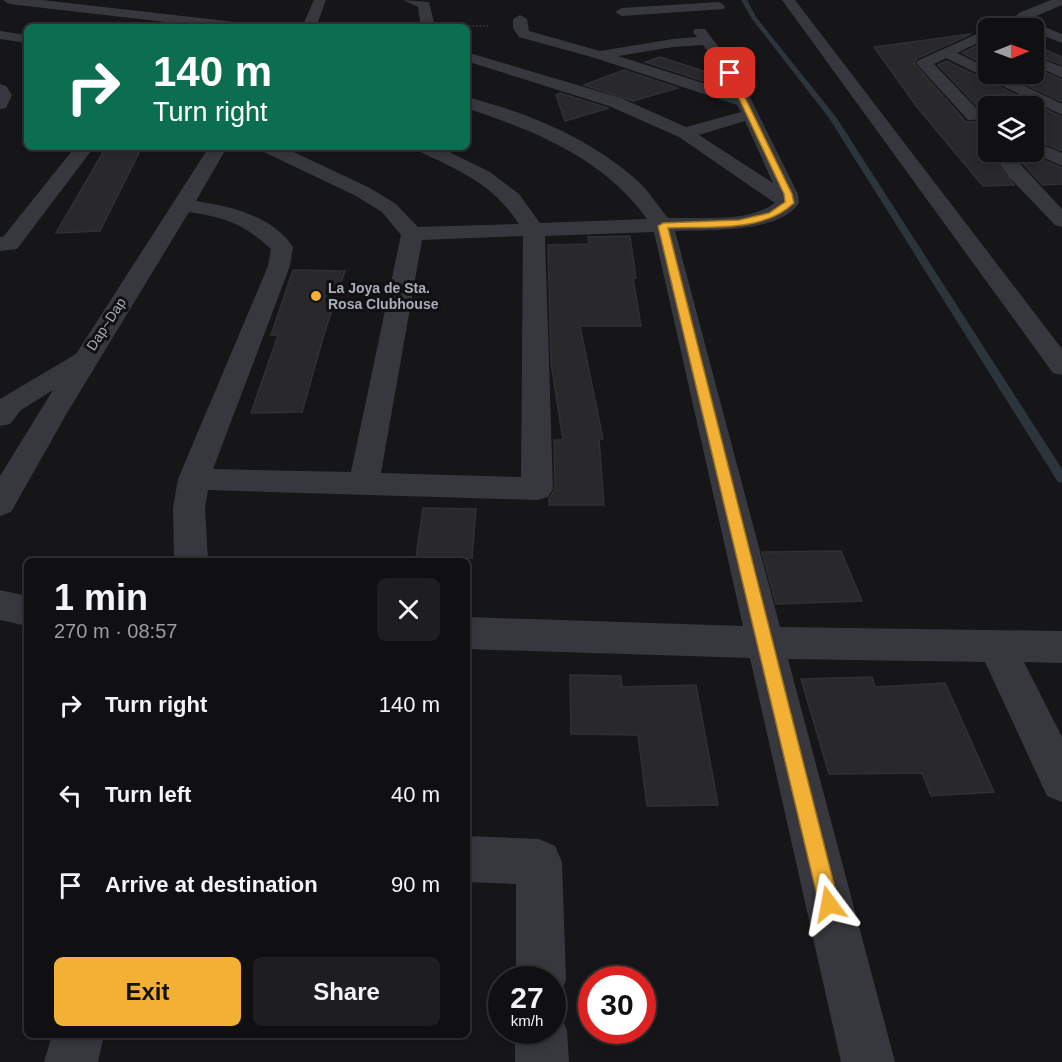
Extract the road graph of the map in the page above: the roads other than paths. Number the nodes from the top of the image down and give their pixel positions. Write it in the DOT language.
graph roads {
  1 [pos="9,0"];
  2 [pos="320,0"];
  3 [pos="410,0"];
  4 [pos="788,0"];
  5 [pos="718,3"];
  6 [pos="1058,6"];
  7 [pos="221,7"];
  8 [pos="621,10"];
  9 [pos="520,19"];
  10 [pos="727,19"];
  11 [pos="204,24"];
  12 [pos="212,24"];
  13 [pos="310,24"];
  14 [pos="427,24"];
  15 [pos="0,36"];
  16 [pos="24,39"];
  17 [pos="1062,39"];
  18 [pos="978,40"];
  19 [pos="946,53"];
  20 [pos="600,55"];
  21 [pos="470,57"];
  22 [pos="579,62"];
  23 [pos="1044,65"];
  24 [pos="558,69"];
  25 [pos="1062,73"];
  26 [pos="537,76"];
  27 [pos="516,86"];
  28 [pos="0,89"];
  29 [pos="478,100"];
  30 [pos="0,104"];
  31 [pos="746,108"];
  32 [pos="1060,108"];
  33 [pos="1044,109"];
  34 [pos="978,115"];
  35 [pos="685,134"];
  36 [pos="83,150"];
  37 [pos="216,150"];
  38 [pos="275,150"];
  39 [pos="431,150"];
  40 [pos="1044,151"];
  41 [pos="1062,160"];
  42 [pos="1008,162"];
  43 [pos="789,203"];
  44 [pos="184,205"];
  45 [pos="1061,219"];
  46 [pos="663,226"];
  47 [pos="534,230"];
  48 [pos="412,234"];
  49 [pos="0,244"];
  50 [pos="84,359"];
  51 [pos="1062,367"];
  52 [pos="0,417"];
  53 [pos="194,479"];
  54 [pos="364,484"];
  55 [pos="0,504"];
  56 [pos="191,558"];
  57 [pos="470,633"];
  58 [pos="765,643"];
  59 [pos="998,647"];
  60 [pos="1062,647"];
  61 [pos="1062,782"];
  62 [pos="470,859"];
  63 [pos="541,966"];
  64 [pos="77,1038"];
  65 [pos="541,1044"];
  66 [pos="71,1062"];
  67 [pos="542,1062"];
  68 [pos="868,1062"];
  1 -- 11 [label="street"];
  2 -- 13 [label="street"];
  3 -- 14 [label="street"];
  4 -- 51 [label="street"];
  5 -- 8 [label="street"];
  5 -- 10 [label="street"];
  6 -- 17 [label="street"];
  7 -- 12 [label="street"];
  9 -- 20 [label="street"];
  15 -- 16 [label="street"];
  18 -- 19 [label="street"];
  19 -- 32 [label="street"];
  19 -- 34 [label="street"];
  20 -- 22 [label="street"];
  20 -- 31 [label="street"];
  20 -- 31 [label="street"];
  21 -- 26 [label="street"];
  23 -- 25 [label="street"];
  24 -- 26 [label="street"];
  26 -- 27 [label="street"];
  26 -- 35 [label="street"];
  28 -- 30 [label="street"];
  29 -- 46 [label="street"];
  31 -- 35 [label="street"];
  31 -- 43 [label="street"];
  32 -- 33 [label="street"];
  35 -- 43 [label="street"];
  36 -- 49 [label="street"];
  37 -- 44 [label="street, Dap~Dap"];
  38 -- 48 [label="street"];
  39 -- 47 [label="street"];
  40 -- 41 [label="street"];
  42 -- 45 [label="street"];
  43 -- 46 [label="street"];
  44 -- 50 [label="street, Dap~Dap"];
  44 -- 53 [label="street"];
  46 -- 47 [label="street"];
  46 -- 58 [label="street"];
  47 -- 48 [label="street"];
  47 -- 54 [label="street"];
  48 -- 54 [label="street"];
  50 -- 52 [label="street"];
  50 -- 55 [label="street, Dap~Dap"];
  53 -- 54 [label="street"];
  53 -- 56 [label="street"];
  57 -- 58 [label="street"];
  58 -- 59 [label="street"];
  58 -- 68 [label="street"];
  59 -- 60 [label="street"];
  59 -- 61 [label="street"];
  62 -- 63 [label="street"];
  64 -- 66 [label="street"];
  65 -- 67 [label="street"];
}
